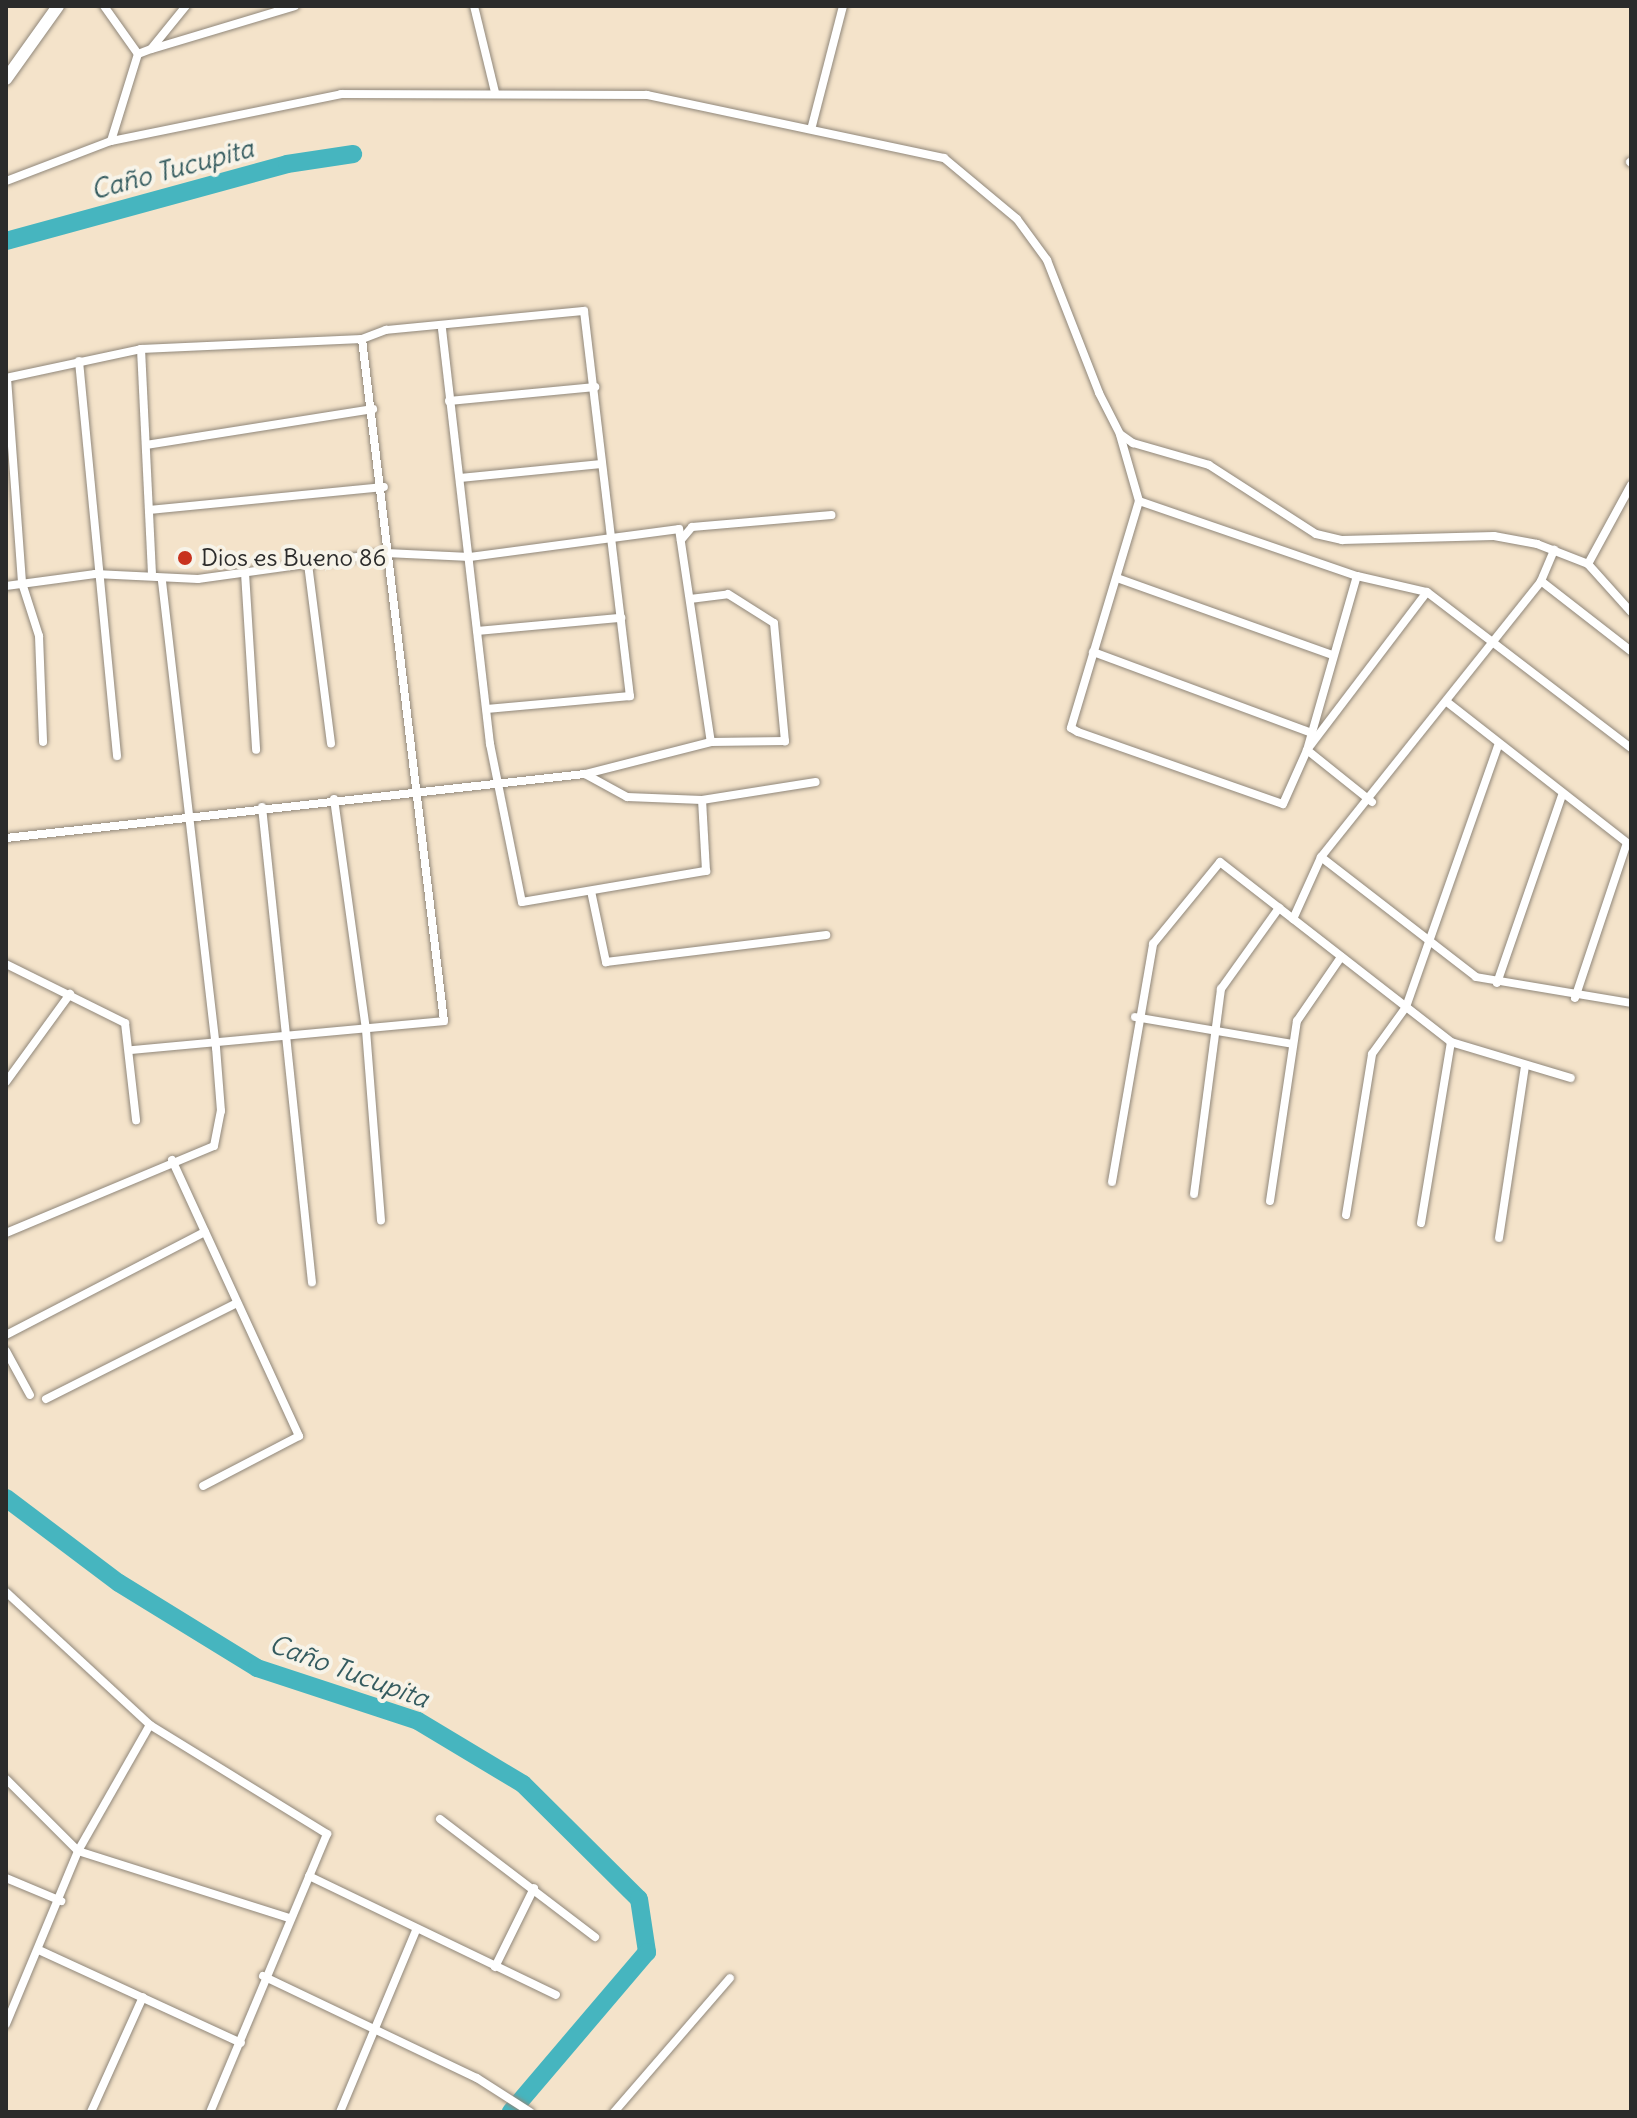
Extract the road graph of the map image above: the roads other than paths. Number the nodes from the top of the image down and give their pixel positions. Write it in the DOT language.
graph roads {
  1 [pos="58,6"];
  2 [pos="104,6"];
  3 [pos="186,6"];
  4 [pos="295,6"];
  5 [pos="474,6"];
  6 [pos="843,6"];
  7 [pos="151,49"];
  8 [pos="138,54"];
  9 [pos="6,79"];
  10 [pos="495,92"];
  11 [pos="812,126"];
  12 [pos="111,141"];
  13 [pos="6,181"];
  14 [pos="442,329"];
  15 [pos="362,339"];
  16 [pos="141,349"];
  17 [pos="79,361"];
  18 [pos="6,378"];
  19 [pos="595,387"];
  20 [pos="449,401"];
  21 [pos="373,409"];
  22 [pos="1120,434"];
  23 [pos="146,445"];
  24 [pos="601,464"];
  25 [pos="460,478"];
  26 [pos="1631,485"];
  27 [pos="384,487"];
  28 [pos="1139,501"];
  29 [pos="149,510"];
  30 [pos="831,515"];
  31 [pos="610,534"];
  32 [pos="681,540"];
  33 [pos="1554,550"];
  34 [pos="386,553"];
  35 [pos="470,557"];
  36 [pos="308,564"];
  37 [pos="1588,564"];
  38 [pos="245,573"];
  39 [pos="95,574"];
  40 [pos="152,575"];
  41 [pos="1357,576"];
  42 [pos="1117,578"];
  43 [pos="162,581"];
  44 [pos="1541,581"];
  45 [pos="22,583"];
  46 [pos="6,586"];
  47 [pos="1427,592"];
  48 [pos="690,599"];
  49 [pos="1631,612"];
  50 [pos="621,618"];
  51 [pos="477,631"];
  52 [pos="1492,642"];
  53 [pos="1631,651"];
  54 [pos="1093,652"];
  55 [pos="1332,655"];
  56 [pos="1447,702"];
  57 [pos="487,709"];
  58 [pos="1309,732"];
  59 [pos="43,742"];
  60 [pos="711,742"];
  61 [pos="331,744"];
  62 [pos="1498,746"];
  63 [pos="1631,748"];
  64 [pos="256,750"];
  65 [pos="1307,750"];
  66 [pos="117,756"];
  67 [pos="585,774"];
  68 [pos="497,781"];
  69 [pos="816,782"];
  70 [pos="415,790"];
  71 [pos="1562,795"];
  72 [pos="334,799"];
  73 [pos="702,800"];
  74 [pos="1372,802"];
  75 [pos="262,807"];
  76 [pos="189,815"];
  77 [pos="6,838"];
  78 [pos="1629,845"];
  79 [pos="1321,857"];
  80 [pos="591,891"];
  81 [pos="1279,908"];
  82 [pos="1293,919"];
  83 [pos="826,935"];
  84 [pos="1431,942"];
  85 [pos="1341,957"];
  86 [pos="6,964"];
  87 [pos="1497,983"];
  88 [pos="70,994"];
  89 [pos="1575,998"];
  90 [pos="1631,1003"];
  91 [pos="1406,1007"];
  92 [pos="1135,1017"];
  93 [pos="366,1030"];
  94 [pos="1212,1030"];
  95 [pos="289,1037"];
  96 [pos="1451,1042"];
  97 [pos="1293,1044"];
  98 [pos="216,1048"];
  99 [pos="132,1050"];
  100 [pos="1525,1067"];
  101 [pos="1571,1078"];
  102 [pos="6,1082"];
  103 [pos="136,1120"];
  104 [pos="172,1160"];
  105 [pos="1112,1182"];
  106 [pos="1194,1194"];
  107 [pos="1270,1201"];
  108 [pos="1346,1215"];
  109 [pos="381,1220"];
  110 [pos="1421,1223"];
  111 [pos="205,1232"];
  112 [pos="6,1233"];
  113 [pos="1499,1238"];
  114 [pos="312,1282"];
  115 [pos="237,1303"];
  116 [pos="6,1335"];
  117 [pos="6,1351"];
  118 [pos="30,1395"];
  119 [pos="46,1399"];
  120 [pos="203,1486"];
  121 [pos="6,1592"];
  122 [pos="150,1725"];
  123 [pos="6,1779"];
  124 [pos="440,1819"];
  125 [pos="78,1851"];
  126 [pos="309,1876"];
  127 [pos="6,1878"];
  128 [pos="534,1888"];
  129 [pos="61,1901"];
  130 [pos="289,1918"];
  131 [pos="416,1930"];
  132 [pos="595,1937"];
  133 [pos="41,1951"];
  134 [pos="495,1967"];
  135 [pos="263,1976"];
  136 [pos="730,1978"];
  137 [pos="556,1995"];
  138 [pos="6,1997"];
  139 [pos="143,1997"];
  140 [pos="16,2001"];
  141 [pos="6,2024"];
  142 [pos="373,2032"];
  143 [pos="241,2043"];
  144 [pos="91,2112"];
  145 [pos="210,2112"];
  146 [pos="340,2112"];
  147 [pos="530,2112"];
  148 [pos="614,2112"];
  1 -- 9 [label="street"];
  2 -- 8 [label="street"];
  3 -- 7 [label="street"];
  4 -- 7 [label="street"];
  5 -- 10 [label="street"];
  6 -- 11 [label="street"];
  7 -- 8 [label="street"];
  8 -- 12 [label="street"];
  10 -- 11 [label="street"];
  10 -- 12 [label="street"];
  11 -- 22 [label="street"];
  12 -- 13 [label="street"];
  14 -- 15 [label="street"];
  14 -- 19 [label="street"];
  14 -- 20 [label="street"];
  15 -- 16 [label="street"];
  15 -- 21 [label="street"];
  16 -- 17 [label="street"];
  16 -- 23 [label="street"];
  17 -- 18 [label="street"];
  17 -- 39 [label="street"];
  18 -- 45 [label="street"];
  19 -- 20 [label="street"];
  19 -- 24 [label="street"];
  20 -- 25 [label="street"];
  21 -- 23 [label="street"];
  21 -- 27 [label="street"];
  22 -- 28 [label="street"];
  22 -- 33 [label="street"];
  23 -- 29 [label="street"];
  24 -- 25 [label="street"];
  24 -- 31 [label="street"];
  25 -- 35 [label="street"];
  26 -- 37 [label="street"];
  27 -- 29 [label="street"];
  27 -- 34 [label="street"];
  28 -- 41 [label="street"];
  28 -- 42 [label="street"];
  29 -- 40 [label="street"];
  30 -- 32 [label="street"];
  31 -- 32 [label="street"];
  31 -- 35 [label="street"];
  31 -- 50 [label="street"];
  32 -- 48 [label="street"];
  33 -- 37 [label="street"];
  33 -- 44 [label="street"];
  34 -- 35 [label="street"];
  34 -- 36 [label="street"];
  34 -- 70 [label="street"];
  35 -- 51 [label="street"];
  36 -- 38 [label="street"];
  36 -- 61 [label="street"];
  37 -- 49 [label="street"];
  38 -- 43 [label="street"];
  38 -- 64 [label="street"];
  39 -- 40 [label="street"];
  39 -- 45 [label="street"];
  39 -- 66 [label="street"];
  40 -- 43 [label="street"];
  41 -- 47 [label="street"];
  41 -- 55 [label="street"];
  42 -- 54 [label="street"];
  42 -- 55 [label="street"];
  43 -- 76 [label="street"];
  44 -- 52 [label="street"];
  44 -- 53 [label="street"];
  45 -- 46 [label="street"];
  45 -- 59 [label="street"];
  47 -- 52 [label="street"];
  47 -- 65 [label="street"];
  48 -- 60 [label="street"];
  48 -- 60 [label="street"];
  50 -- 51 [label="street"];
  50 -- 57 [label="street"];
  51 -- 57 [label="street"];
  52 -- 56 [label="street"];
  52 -- 63 [label="street"];
  54 -- 58 [label="street"];
  54 -- 65 [label="street"];
  55 -- 58 [label="street"];
  56 -- 62 [label="street"];
  56 -- 74 [label="street"];
  57 -- 68 [label="street"];
  58 -- 65 [label="street"];
  60 -- 67 [label="street"];
  62 -- 71 [label="street"];
  62 -- 84 [label="street"];
  65 -- 74 [label="street"];
  67 -- 68 [label="street"];
  67 -- 73 [label="street"];
  68 -- 70 [label="street"];
  68 -- 80 [label="street"];
  69 -- 73 [label="street"];
  70 -- 72 [label="street"];
  70 -- 93 [label="street"];
  71 -- 78 [label="street"];
  71 -- 87 [label="street"];
  72 -- 75 [label="street"];
  72 -- 93 [label="street"];
  73 -- 80 [label="street"];
  74 -- 79 [label="street"];
  75 -- 76 [label="street"];
  75 -- 95 [label="street"];
  76 -- 77 [label="street"];
  76 -- 98 [label="street"];
  78 -- 89 [label="street"];
  79 -- 82 [label="street"];
  79 -- 84 [label="street"];
  80 -- 83 [label="street"];
  81 -- 82 [label="street"];
  81 -- 92 [label="street"];
  81 -- 94 [label="street"];
  82 -- 85 [label="street"];
  84 -- 87 [label="street"];
  84 -- 91 [label="street"];
  85 -- 91 [label="street"];
  85 -- 97 [label="street"];
  86 -- 88 [label="street"];
  87 -- 89 [label="street"];
  88 -- 99 [label="street"];
  88 -- 102 [label="street"];
  89 -- 90 [label="street"];
  91 -- 96 [label="street"];
  91 -- 108 [label="street"];
  92 -- 94 [label="street"];
  92 -- 105 [label="street"];
  93 -- 95 [label="street"];
  93 -- 109 [label="street"];
  94 -- 97 [label="street"];
  94 -- 106 [label="street"];
  95 -- 98 [label="street"];
  95 -- 114 [label="street"];
  96 -- 100 [label="street"];
  96 -- 110 [label="street"];
  97 -- 107 [label="street"];
  98 -- 99 [label="street"];
  98 -- 104 [label="street"];
  99 -- 103 [label="street"];
  100 -- 101 [label="street"];
  100 -- 113 [label="street"];
  104 -- 111 [label="street"];
  104 -- 112 [label="street"];
  111 -- 115 [label="street"];
  111 -- 116 [label="street"];
  115 -- 119 [label="street"];
  115 -- 120 [label="street"];
  117 -- 118 [label="street"];
  121 -- 122 [label="street"];
  122 -- 125 [label="street"];
  122 -- 126 [label="street"];
  123 -- 125 [label="street"];
  124 -- 128 [label="street"];
  125 -- 129 [label="street"];
  125 -- 130 [label="street"];
  126 -- 130 [label="street"];
  126 -- 131 [label="street"];
  127 -- 129 [label="street"];
  128 -- 132 [label="street"];
  128 -- 134 [label="street"];
  129 -- 133 [label="street"];
  130 -- 135 [label="street"];
  131 -- 134 [label="street"];
  131 -- 142 [label="street"];
  133 -- 139 [label="street"];
  133 -- 140 [label="street"];
  134 -- 137 [label="street"];
  135 -- 142 [label="street"];
  135 -- 143 [label="street"];
  136 -- 148 [label="street"];
  138 -- 140 [label="street"];
  139 -- 143 [label="street"];
  139 -- 144 [label="street"];
  140 -- 141 [label="street"];
  142 -- 146 [label="street"];
  142 -- 147 [label="street"];
  143 -- 145 [label="street"];
}
